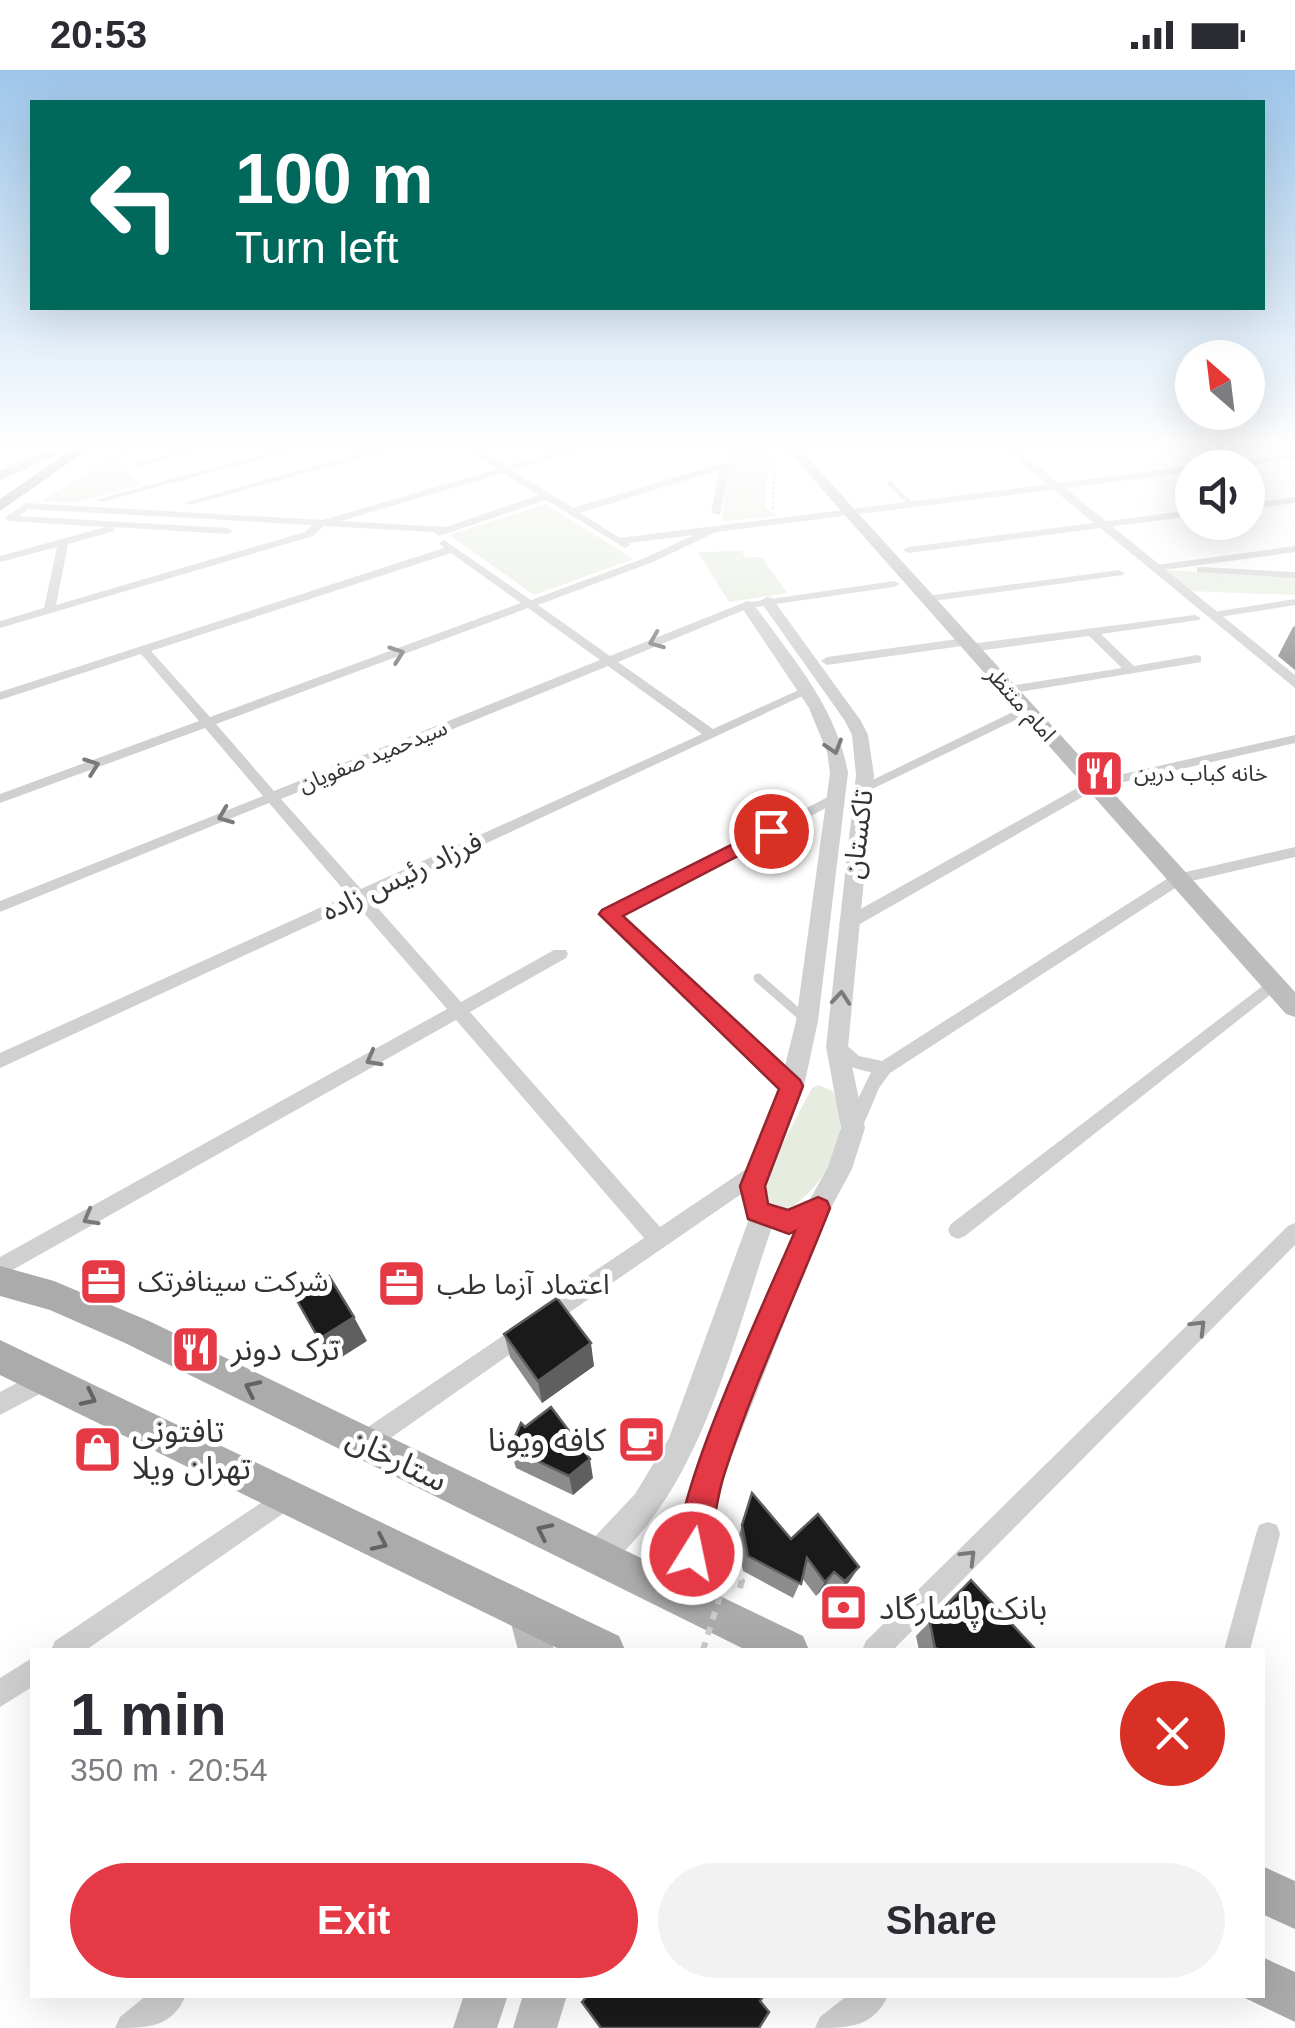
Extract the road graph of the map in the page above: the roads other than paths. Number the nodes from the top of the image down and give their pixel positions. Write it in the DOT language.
graph roads {
  1 [pos="90,535"];
  2 [pos="304,535"];
  3 [pos="439,535"];
  4 [pos="609,535"];
  5 [pos="663,535"];
  6 [pos="701,535"];
  7 [pos="869,535"];
  8 [pos="1022,535"];
  9 [pos="1116,535"];
  10 [pos="618,541"];
  11 [pos="63,543"];
  12 [pos="1295,548"];
  13 [pos="451,549"];
  14 [pos="908,550"];
  15 [pos="0,560"];
  16 [pos="649,560"];
  17 [pos="1158,568"];
  18 [pos="1119,574"];
  19 [pos="1295,575"];
  20 [pos="894,584"];
  21 [pos="926,599"];
  22 [pos="768,601"];
  23 [pos="1295,602"];
  24 [pos="530,605"];
  25 [pos="747,605"];
  26 [pos="48,611"];
  27 [pos="1213,615"];
  28 [pos="1196,618"];
  29 [pos="0,625"];
  30 [pos="1092,632"];
  31 [pos="968,645"];
  32 [pos="143,649"];
  33 [pos="1197,659"];
  34 [pos="608,660"];
  35 [pos="827,661"];
  36 [pos="1132,670"];
  37 [pos="1295,683"];
  38 [pos="828,688"];
  39 [pos="1008,690"];
  40 [pos="805,692"];
  41 [pos="0,696"];
  42 [pos="1025,710"];
  43 [pos="208,723"];
  44 [pos="712,735"];
  45 [pos="1295,739"];
  46 [pos="1093,785"];
  47 [pos="865,787"];
  48 [pos="272,797"];
  49 [pos="836,797"];
  50 [pos="0,799"];
  51 [pos="1295,852"];
  52 [pos="1178,879"];
  53 [pos="358,896"];
  54 [pos="0,907"];
  55 [pos="848,924"];
  56 [pos="560,954"];
  57 [pos="814,957"];
  58 [pos="844,962"];
  59 [pos="758,978"];
  60 [pos="1274,984"];
  61 [pos="1293,1004"];
  62 [pos="458,1011"];
  63 [pos="807,1020"];
  64 [pos="837,1047"];
  65 [pos="0,1060"];
  66 [pos="884,1068"];
  67 [pos="792,1086"];
  68 [pos="853,1128"];
  69 [pos="756,1173"];
  70 [pos="818,1208"];
  71 [pos="764,1216"];
  72 [pos="958,1230"];
  73 [pos="1295,1232"];
  74 [pos="656,1239"];
  75 [pos="0,1268"];
  76 [pos="0,1280"];
  77 [pos="0,1357"];
  78 [pos="47,1378"];
  79 [pos="0,1404"];
  80 [pos="364,1442"];
  81 [pos="286,1498"];
  82 [pos="1268,1534"];
  83 [pos="597,1557"];
  84 [pos="706,1610"];
  85 [pos="526,1612"];
  86 [pos="67,1648"];
  87 [pos="535,1648"];
  88 [pos="600,1648"];
  89 [pos="785,1648"];
  90 [pos="877,1648"];
  91 [pos="1237,1648"];
  92 [pos="30,1672"];
  93 [pos="0,1694"];
  94 [pos="167,1998"];
  95 [pos="485,1998"];
  96 [pos="544,1998"];
  97 [pos="868,1998"];
  98 [pos="132,2028"];
  99 [pos="476,2028"];
  100 [pos="535,2028"];
  101 [pos="831,2028"];
  1 -- 11 [label="street"];
  2 -- 26 [label="street"];
  3 -- 13 [label="street"];
  4 -- 10 [label="street"];
  5 -- 10 [label="street"];
  6 -- 16 [label="street"];
  7 -- 21 [label="main road, امام منتظر"];
  8 -- 14 [label="street"];
  9 -- 17 [label="street"];
  10 -- 16 [label="street"];
  11 -- 15 [label="street"];
  11 -- 26 [label="street"];
  12 -- 17 [label="street"];
  13 -- 24 [label="street"];
  13 -- 32 [label="street"];
  16 -- 24 [label="street"];
  17 -- 19 [label="street"];
  17 -- 27 [label="street"];
  18 -- 21 [label="street"];
  20 -- 22 [label="street, سیدحمید صفویان"];
  21 -- 31 [label="main road, امام منتظر"];
  22 -- 25 [label="street, سیدحمید صفویان"];
  22 -- 38 [label="street, تاکستان"];
  23 -- 27 [label="street"];
  24 -- 34 [label="street"];
  43 -- 24 [label="street, one-way"];
  25 -- 34 [label="street, سیدحمید صفویان, one-way"];
  25 -- 40 [label="street, تاکستان"];
  26 -- 29 [label="street"];
  27 -- 37 [label="street"];
  28 -- 30 [label="street"];
  30 -- 31 [label="street"];
  30 -- 36 [label="street"];
  31 -- 35 [label="street"];
  31 -- 39 [label="main road, امام منتظر"];
  32 -- 41 [label="street"];
  32 -- 43 [label="street"];
  33 -- 36 [label="street"];
  34 -- 44 [label="street"];
  34 -- 48 [label="street, سیدحمید صفویان"];
  36 -- 39 [label="street"];
  38 -- 40 [label="street"];
  38 -- 47 [label="street, تاکستان"];
  39 -- 42 [label="main road, امام منتظر"];
  40 -- 44 [label="street, فرزاد رئیس زاده"];
  40 -- 49 [label="street, تاکستان, one-way"];
  42 -- 46 [label="main road, امام منتظر"];
  42 -- 47 [label="street"];
  43 -- 48 [label="street"];
  50 -- 43 [label="street, one-way"];
  44 -- 53 [label="street, فرزاد رئیس زاده"];
  45 -- 46 [label="street"];
  46 -- 52 [label="main road, امام منتظر"];
  46 -- 55 [label="street"];
  47 -- 55 [label="street, تاکستان"];
  48 -- 53 [label="street"];
  48 -- 54 [label="street, سیدحمید صفویان, one-way"];
  49 -- 57 [label="street, تاکستان"];
  49 -- 67 [label="street"];
  51 -- 52 [label="street"];
  52 -- 60 [label="main road, امام منتظر"];
  52 -- 66 [label="street"];
  53 -- 62 [label="street"];
  53 -- 65 [label="street, فرزاد رئیس زاده"];
  55 -- 58 [label="street, تاکستان"];
  56 -- 62 [label="street"];
  57 -- 58 [label="street"];
  57 -- 63 [label="street, تاکستان"];
  64 -- 58 [label="street, تاکستان, one-way"];
  59 -- 63 [label="lane"];
  60 -- 61 [label="main road, امام منتظر"];
  60 -- 72 [label="street"];
  62 -- 74 [label="street"];
  62 -- 75 [label="street, one-way"];
  63 -- 67 [label="street, تاکستان"];
  64 -- 66 [label="street"];
  64 -- 68 [label="street, تاکستان"];
  66 -- 68 [label="street"];
  67 -- 69 [label="street, تاکستان"];
  68 -- 70 [label="street"];
  69 -- 71 [label="street"];
  69 -- 74 [label="street"];
  70 -- 71 [label="street"];
  70 -- 84 [label="street"];
  71 -- 83 [label="street"];
  90 -- 73 [label="street, one-way"];
  74 -- 80 [label="street"];
  80 -- 76 [label="main road, ستارخان, one-way"];
  77 -- 78 [label="main road"];
  78 -- 79 [label="street"];
  78 -- 81 [label="main road, one-way"];
  83 -- 80 [label="main road, ستارخان, one-way"];
  81 -- 85 [label="main road, one-way"];
  81 -- 86 [label="street"];
  82 -- 91 [label="street"];
  83 -- 84 [label="main road, ستارخان"];
  84 -- 89 [label="main road, ستارخان"];
  85 -- 87 [label="main road"];
  85 -- 88 [label="main road"];
  92 -- 93 [label="street"];
  94 -- 98 [label="street"];
  95 -- 99 [label="main road"];
  96 -- 100 [label="main road"];
  97 -- 101 [label="street"];
}
